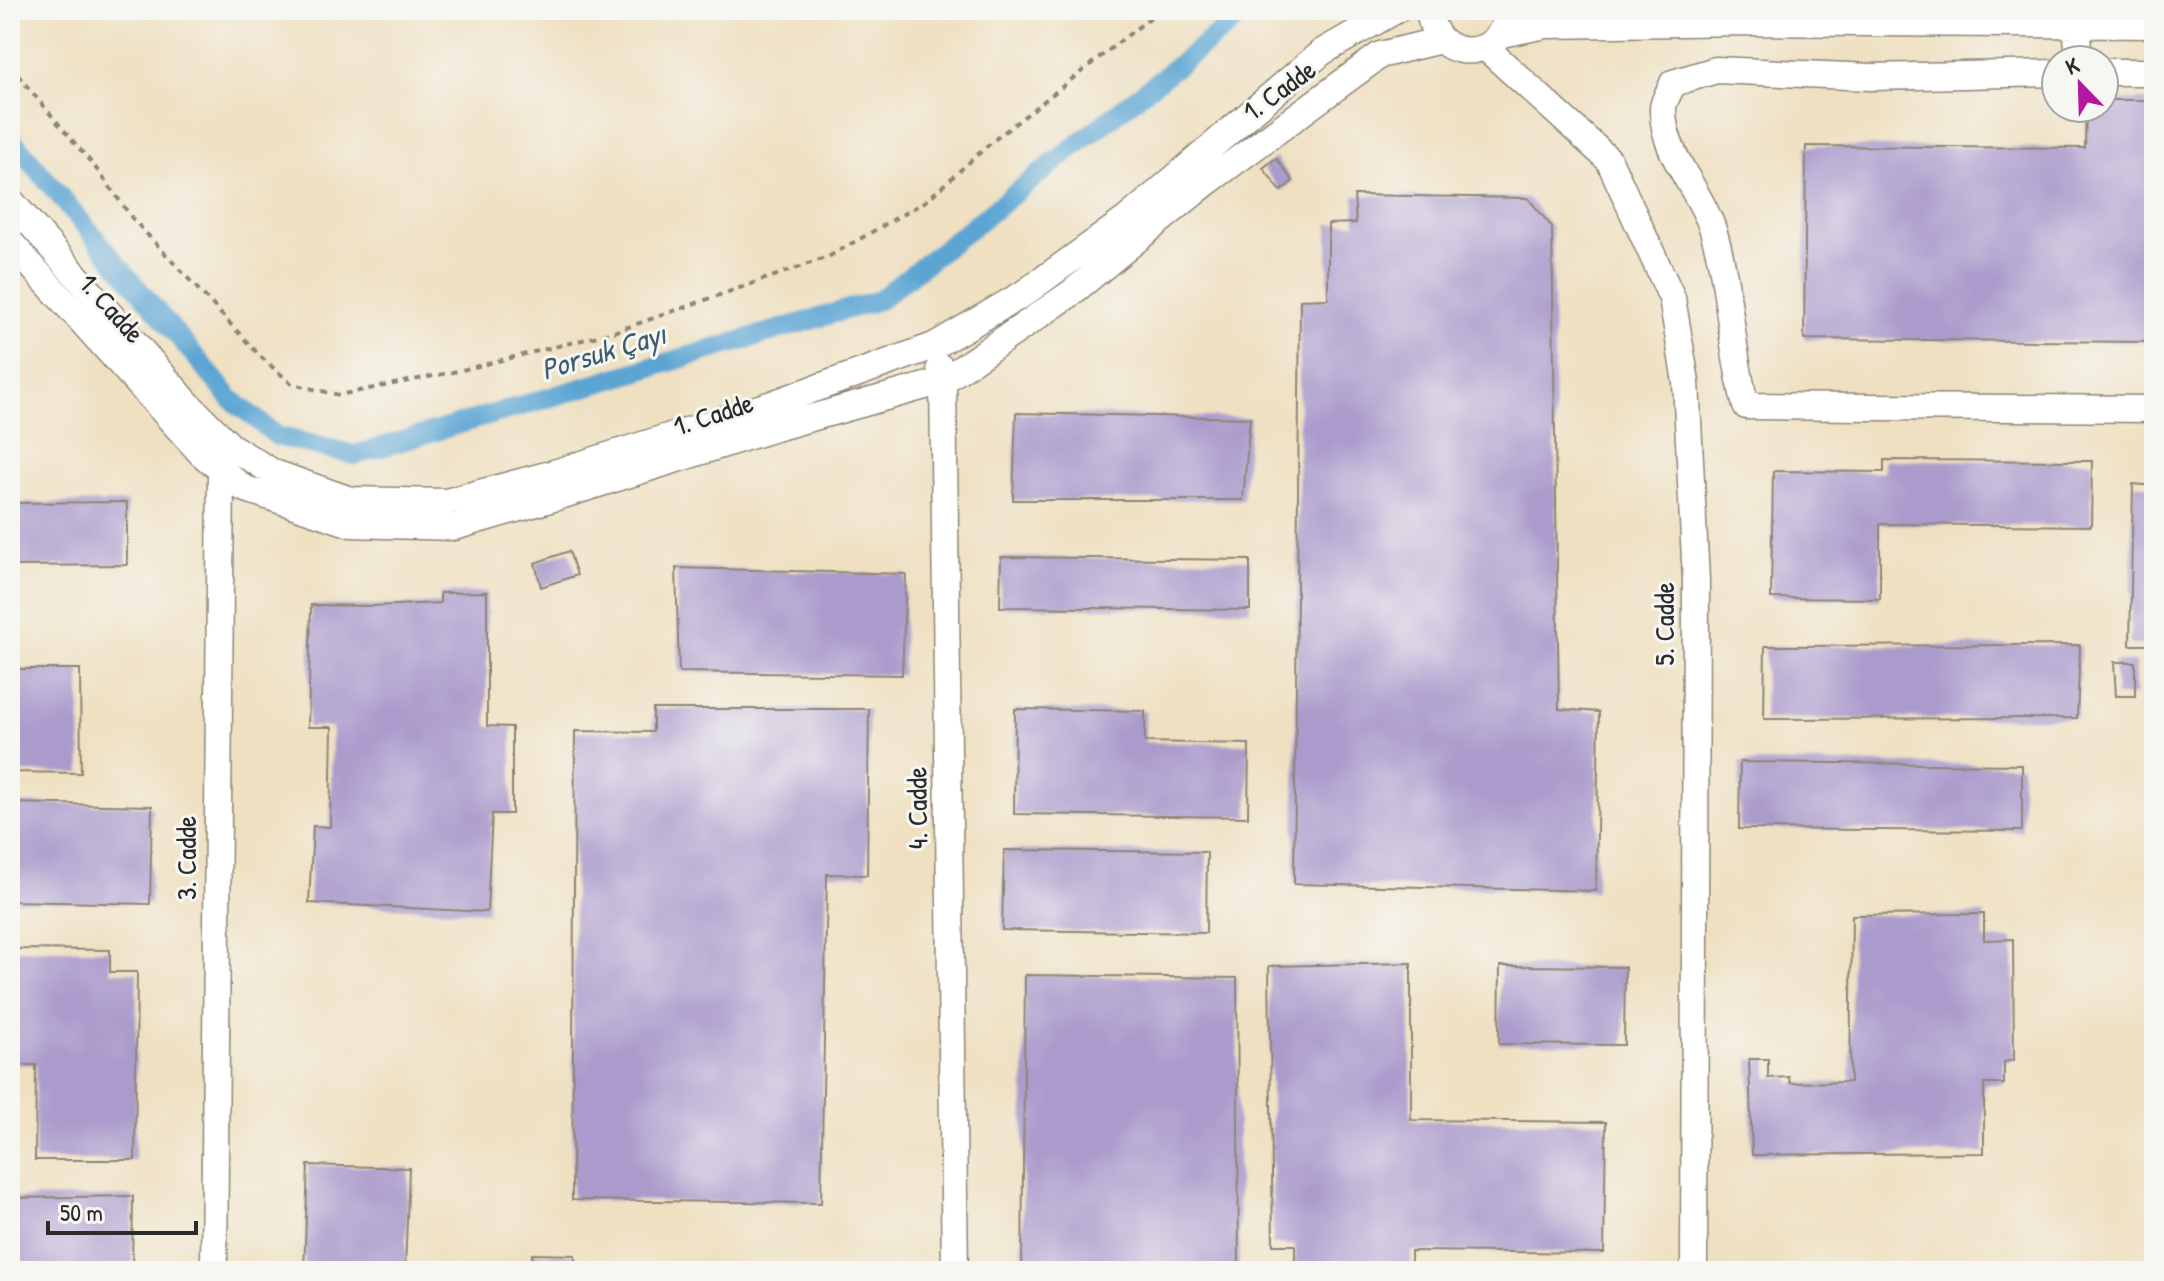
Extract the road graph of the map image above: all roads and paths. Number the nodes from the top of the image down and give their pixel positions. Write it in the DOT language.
graph roads {
  1 [pos="1160,10"];
  2 [pos="1396,10"];
  3 [pos="1430,10"];
  4 [pos="2076,17"];
  5 [pos="2154,25"];
  6 [pos="1498,31"];
  7 [pos="1441,40"];
  8 [pos="2078,44"];
  9 [pos="10,66"];
  10 [pos="2120,72"];
  11 [pos="2154,72"];
  12 [pos="2040,73"];
  13 [pos="10,200"];
  14 [pos="10,242"];
  15 [pos="934,346"];
  16 [pos="943,381"];
  17 [pos="2154,409"];
  18 [pos="226,458"];
  19 [pos="214,1271"];
  20 [pos="955,1271"];
  21 [pos="1694,1271"];
  1 -- 9 [label="path"];
  2 -- 15 [label="street, 1. Cadde"];
  3 -- 7 [label="street"];
  4 -- 5 [label="street"];
  4 -- 6 [label="street"];
  4 -- 8 [label="street"];
  6 -- 7 [label="street"];
  6 -- 21 [label="street, 5. Cadde"];
  7 -- 16 [label="street, 1. Cadde"];
  10 -- 11 [label="street"];
  12 -- 17 [label="street"];
  13 -- 18 [label="street, 1. Cadde"];
  14 -- 18 [label="street, 1. Cadde"];
  15 -- 16 [label="street, 4. Cadde"];
  15 -- 18 [label="street, 1. Cadde"];
  16 -- 18 [label="street, 1. Cadde"];
  16 -- 20 [label="street, 4. Cadde"];
  18 -- 19 [label="street, 3. Cadde"];
}
